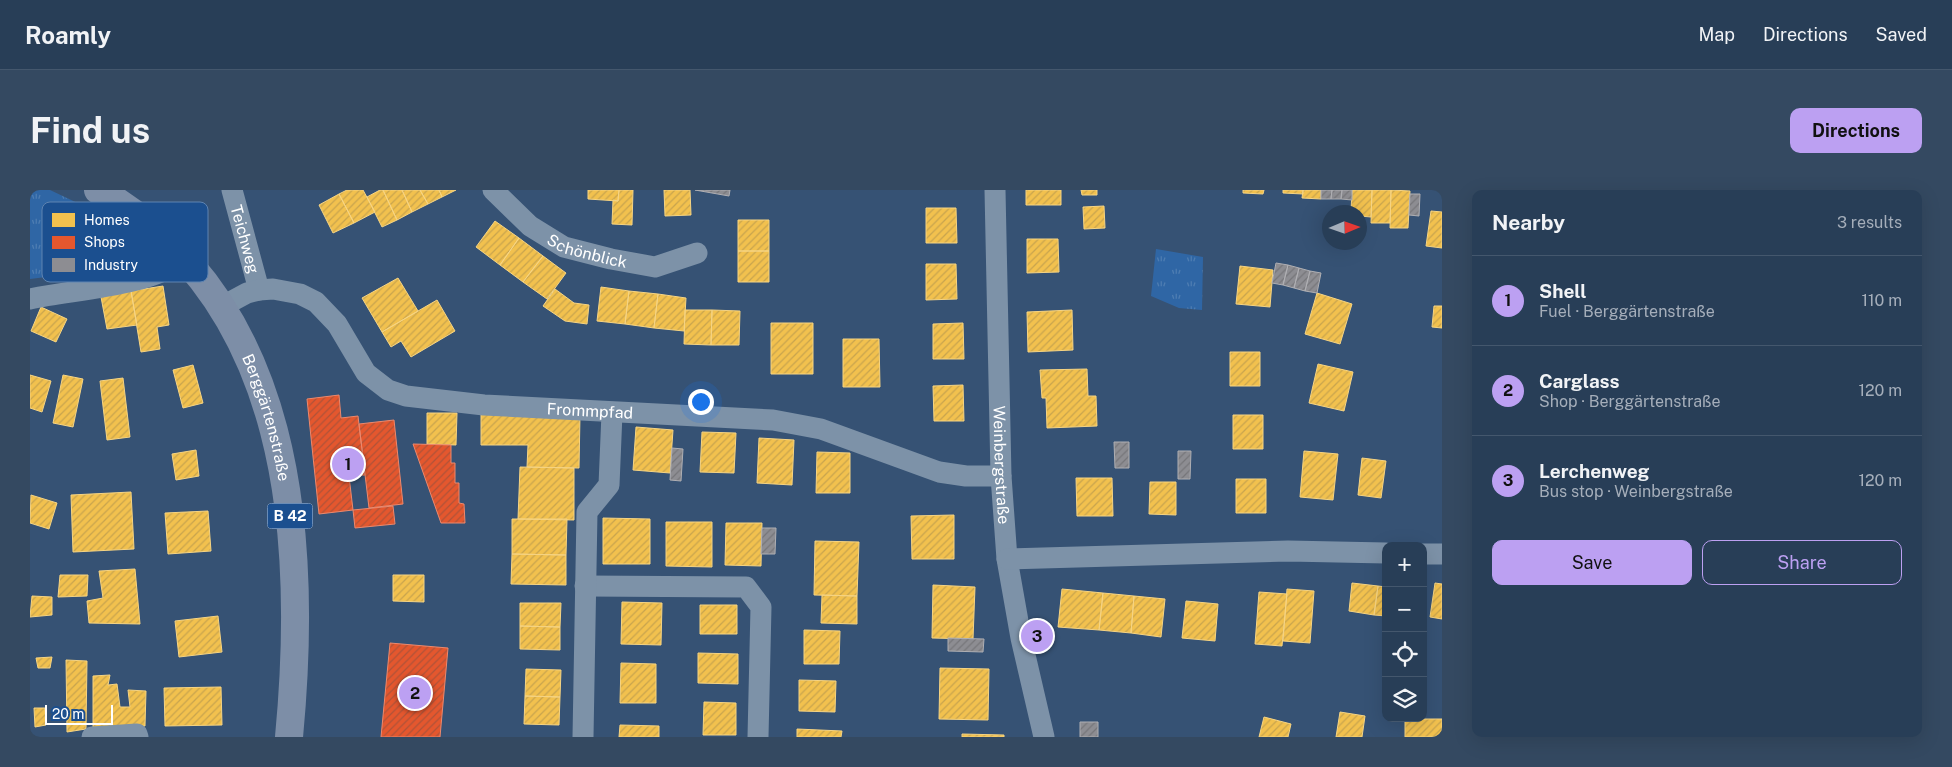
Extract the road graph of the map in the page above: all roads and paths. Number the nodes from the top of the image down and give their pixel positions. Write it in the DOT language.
graph roads {
  1 [pos="98,190"];
  2 [pos="232,190"];
  3 [pos="493,190"];
  4 [pos="995,190"];
  5 [pos="116,202"];
  6 [pos="697,253"];
  7 [pos="130,282"];
  8 [pos="202,282"];
  9 [pos="259,290"];
  10 [pos="30,301"];
  11 [pos="221,307"];
  12 [pos="612,413"];
  13 [pos="1001,476"];
  14 [pos="1382,553"];
  15 [pos="1427,554"];
  16 [pos="1442,554"];
  17 [pos="1007,559"];
  18 [pos="585,586"];
  19 [pos="92,737"];
  20 [pos="138,737"];
  21 [pos="289,737"];
  22 [pos="583,737"];
  23 [pos="758,737"];
  24 [pos="1044,737"];
  1 -- 5 [label="main road, Berggärtenstraße / B 42"];
  2 -- 9 [label="street, Teichweg"];
  3 -- 6 [label="street, Schönblick"];
  4 -- 13 [label="street, Weinbergstraße"];
  7 -- 10 [label="street"];
  8 -- 11 [label="main road, Berggärtenstraße / B 42"];
  9 -- 11 [label="street, Frommpfad"];
  9 -- 12 [label="street, Frommpfad"];
  11 -- 21 [label="main road, Berggärtenstraße / B 42"];
  12 -- 13 [label="street, Frommpfad"];
  12 -- 18 [label="street"];
  13 -- 17 [label="street, Weinbergstraße"];
  14 -- 17 [label="street"];
  15 -- 16 [label="street"];
  17 -- 24 [label="street, Weinbergstraße"];
  18 -- 22 [label="street"];
  18 -- 23 [label="street"];
  19 -- 20 [label="street"];
}
